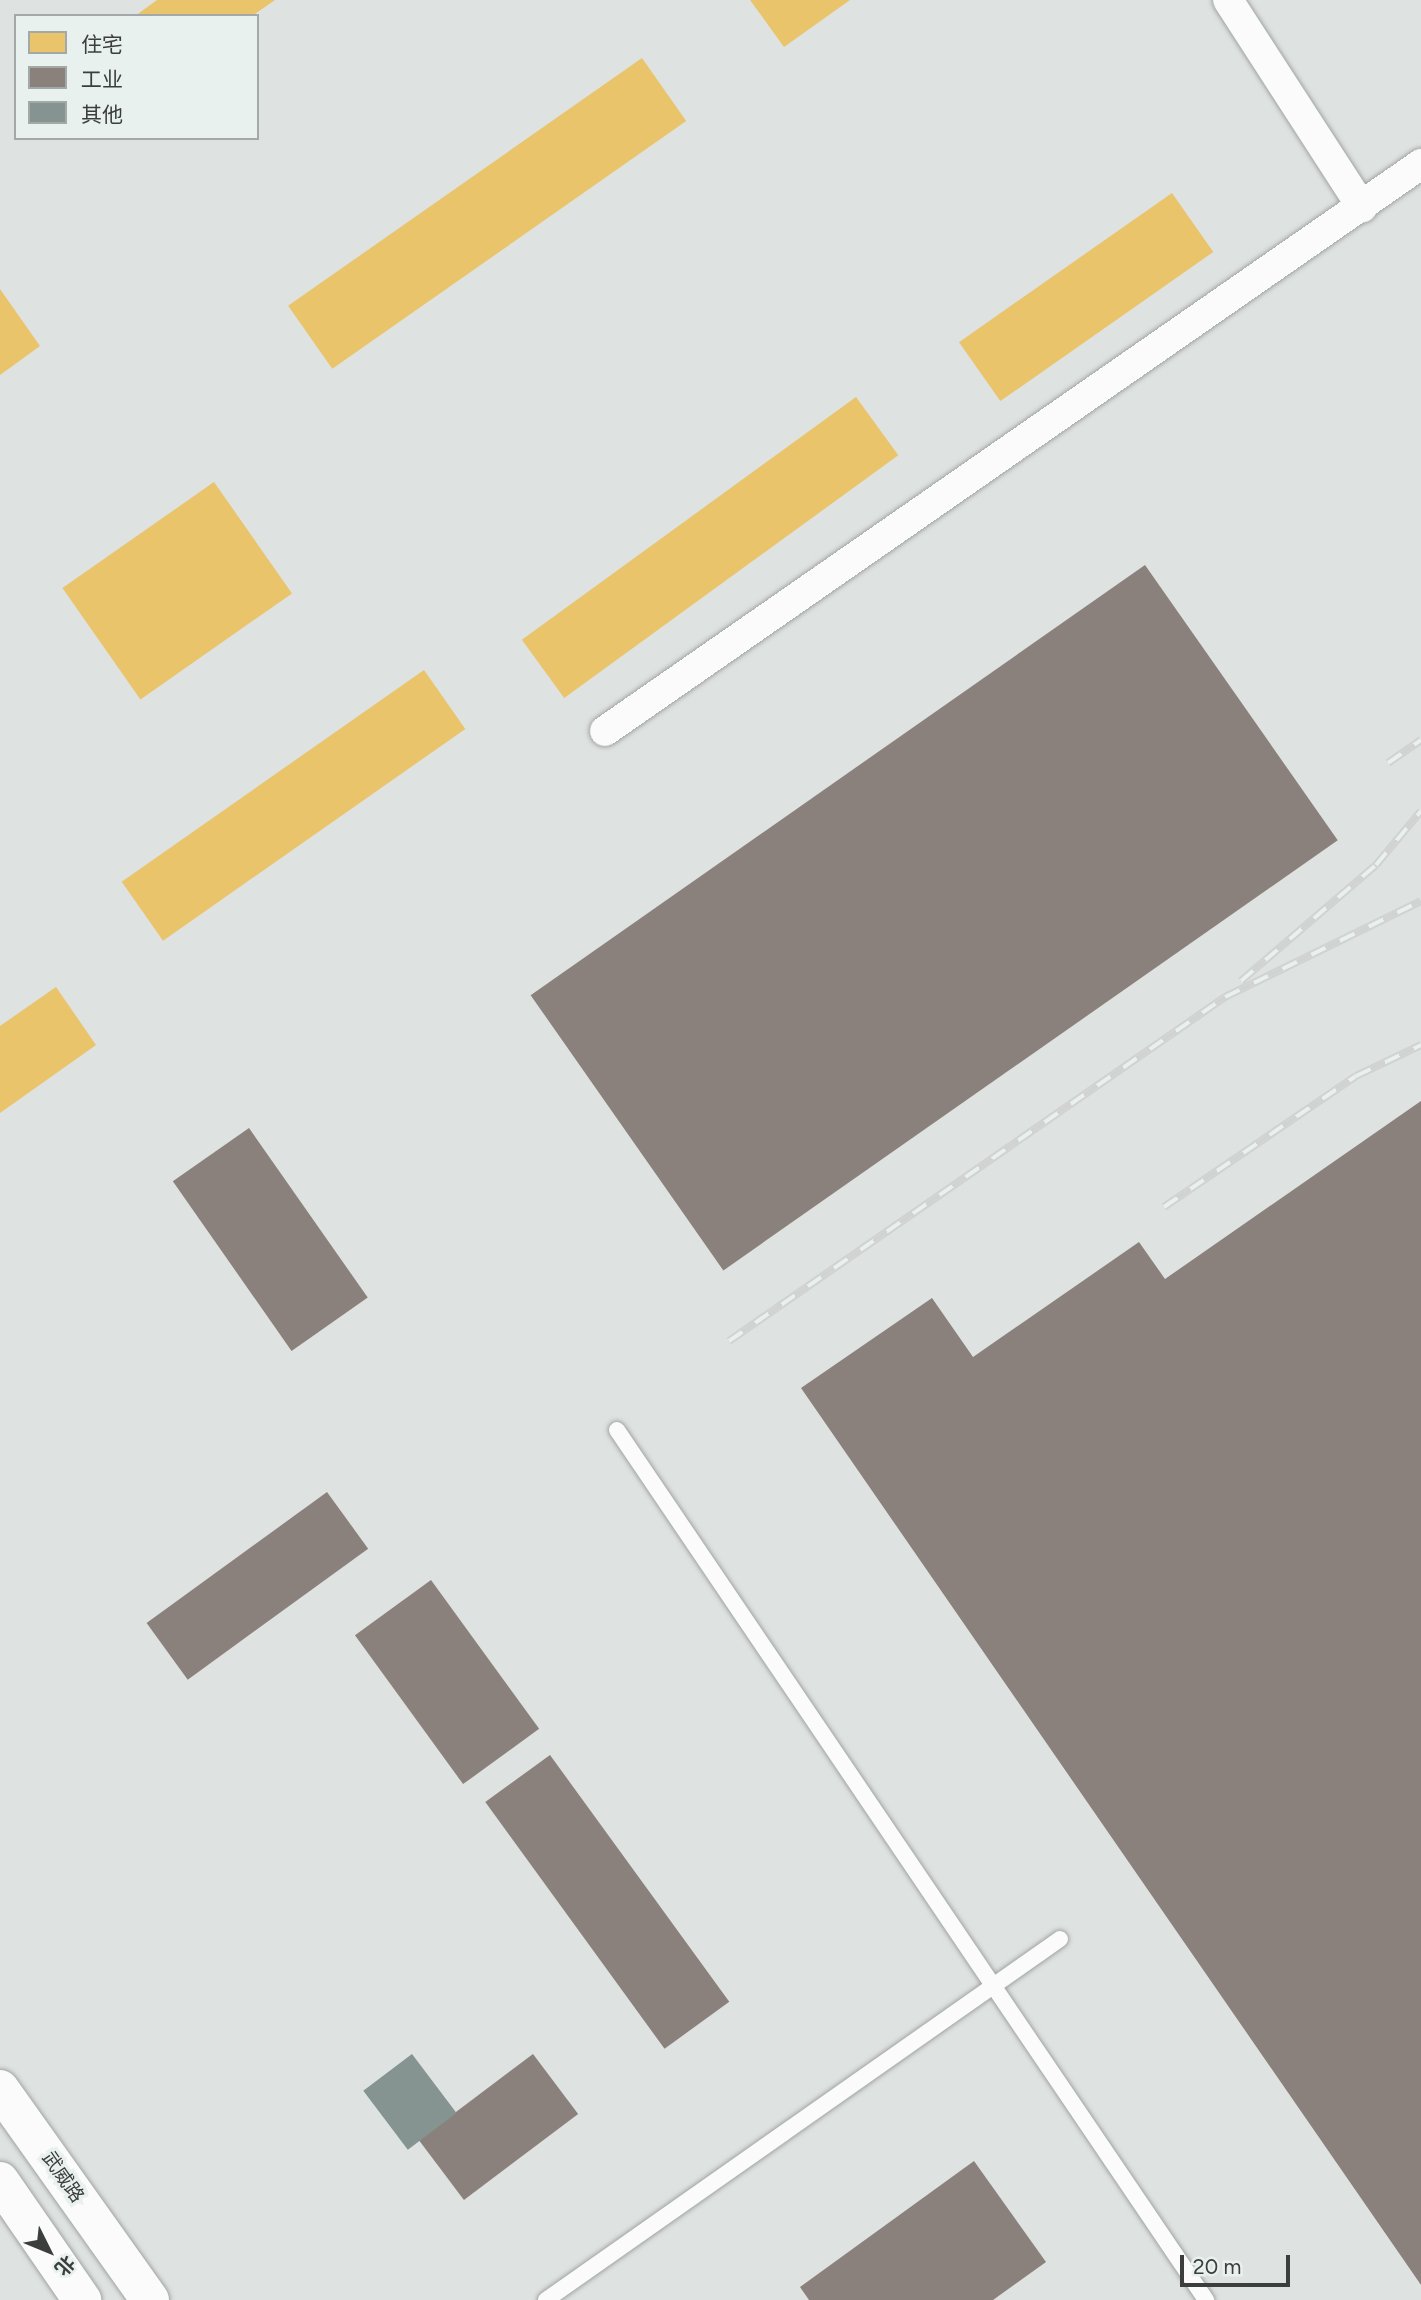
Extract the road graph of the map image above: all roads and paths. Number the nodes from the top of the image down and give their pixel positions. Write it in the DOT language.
graph roads {
  1 [pos="1227,0"];
  2 [pos="1421,164"];
  3 [pos="1363,207"];
  4 [pos="606,731"];
  5 [pos="617,1430"];
  6 [pos="1060,1939"];
  7 [pos="994,1985"];
  8 [pos="0,2089"];
  9 [pos="0,2181"];
  10 [pos="82,2300"];
  11 [pos="150,2300"];
  12 [pos="547,2300"];
  13 [pos="1206,2300"];
  1 -- 3 [label="street"];
  2 -- 3 [label="street"];
  3 -- 4 [label="street"];
  5 -- 7 [label="lane"];
  6 -- 7 [label="lane"];
  7 -- 12 [label="lane"];
  7 -- 13 [label="lane"];
  8 -- 11 [label="main road, 武威路"];
  9 -- 10 [label="main road"];
}
